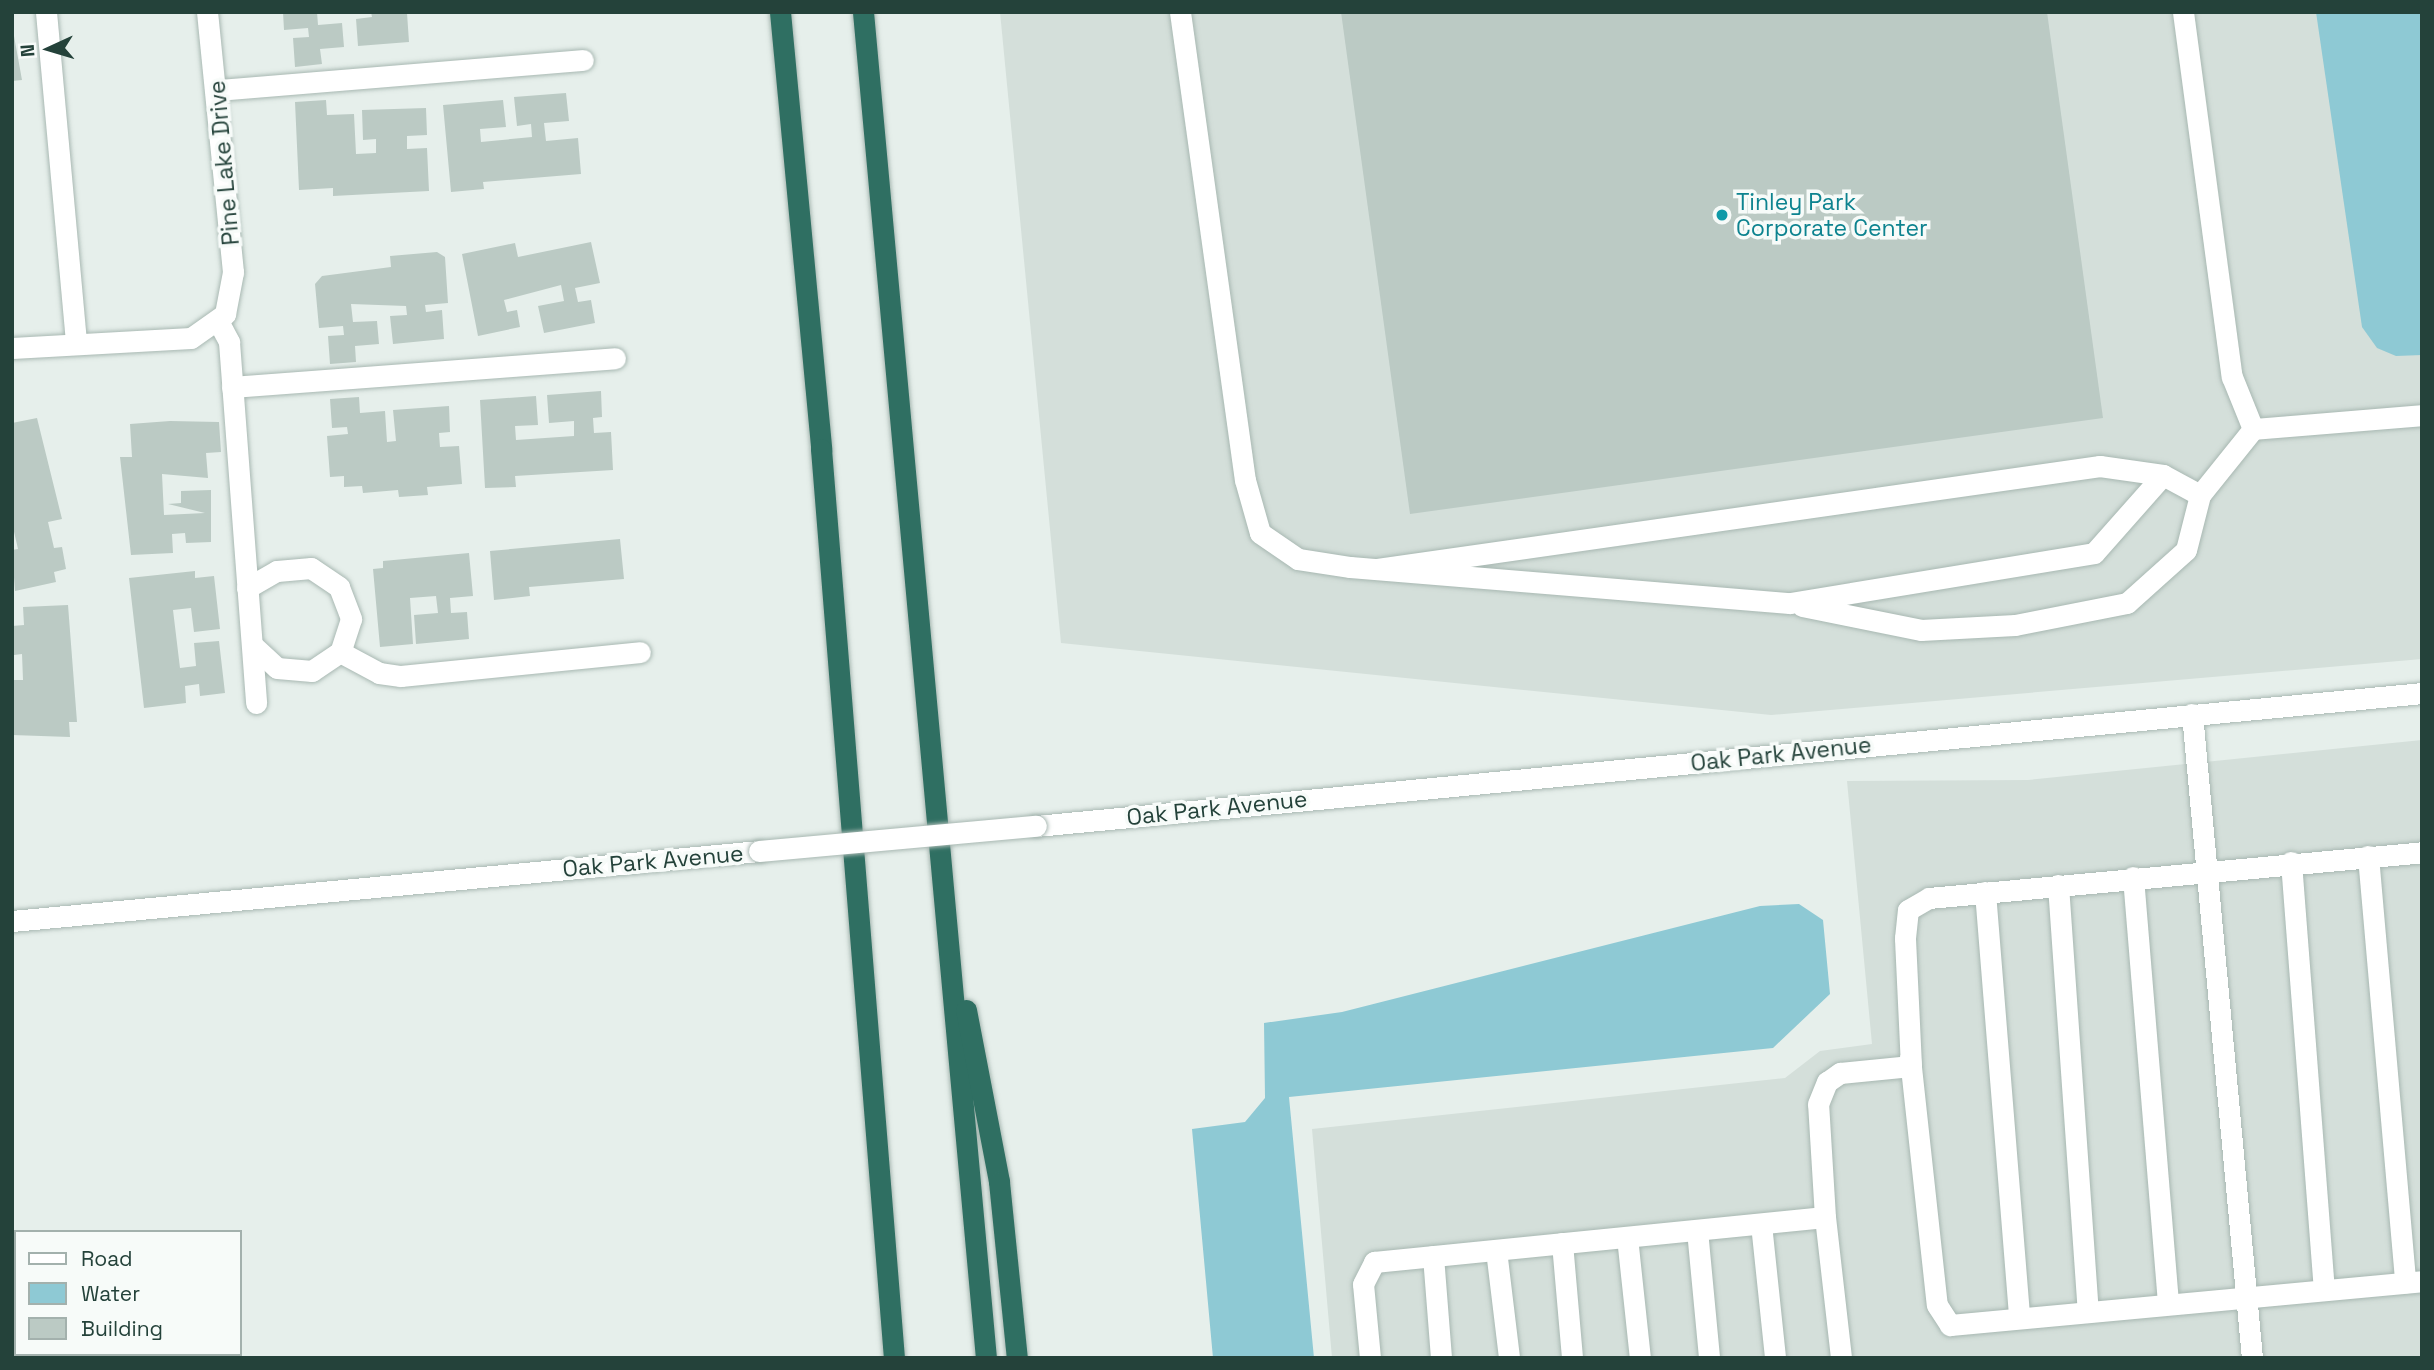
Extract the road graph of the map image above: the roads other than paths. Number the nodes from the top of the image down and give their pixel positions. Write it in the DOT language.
graph roads {
  1 [pos="46,12"];
  2 [pos="207,12"];
  3 [pos="780,12"];
  4 [pos="863,12"];
  5 [pos="1180,12"];
  6 [pos="2183,12"];
  7 [pos="583,60"];
  8 [pos="218,90"];
  9 [pos="221,317"];
  10 [pos="76,343"];
  11 [pos="12,348"];
  12 [pos="615,358"];
  13 [pos="232,387"];
  14 [pos="2422,415"];
  15 [pos="2253,429"];
  16 [pos="2164,475"];
  17 [pos="2200,495"];
  18 [pos="1377,569"];
  19 [pos="247,588"];
  20 [pos="1790,603"];
  21 [pos="252,645"];
  22 [pos="340,652"];
  23 [pos="640,652"];
  24 [pos="2422,693"];
  25 [pos="256,703"];
  26 [pos="2192,714"];
  27 [pos="2422,852"];
  28 [pos="2368,856"];
  29 [pos="2291,862"];
  30 [pos="2207,869"];
  31 [pos="2133,877"];
  32 [pos="2058,885"];
  33 [pos="943,892"];
  34 [pos="1986,892"];
  35 [pos="12,921"];
  36 [pos="1910,1058"];
  37 [pos="1825,1217"];
  38 [pos="1761,1224"];
  39 [pos="1696,1230"];
  40 [pos="1627,1237"];
  41 [pos="1562,1243"];
  42 [pos="1496,1250"];
  43 [pos="1433,1256"];
  44 [pos="2414,1281"];
  45 [pos="2323,1289"];
  46 [pos="2246,1294"];
  47 [pos="2168,1303"];
  48 [pos="2088,1311"];
  49 [pos="2019,1318"];
  50 [pos="894,1358"];
  51 [pos="986,1358"];
  52 [pos="1017,1358"];
  53 [pos="1370,1358"];
  54 [pos="1441,1358"];
  55 [pos="1509,1358"];
  56 [pos="1572,1358"];
  57 [pos="1640,1358"];
  58 [pos="1709,1358"];
  59 [pos="1775,1358"];
  60 [pos="1841,1358"];
  61 [pos="2252,1358"];
  1 -- 10 [label="street"];
  2 -- 8 [label="street, Pine Lake Drive"];
  3 -- 50 [label="highway"];
  4 -- 33 [label="highway"];
  5 -- 18 [label="street"];
  6 -- 15 [label="street"];
  7 -- 8 [label="street"];
  8 -- 9 [label="street, Pine Lake Drive"];
  9 -- 10 [label="street"];
  9 -- 13 [label="street"];
  10 -- 11 [label="street"];
  12 -- 13 [label="street"];
  13 -- 19 [label="street"];
  14 -- 15 [label="street"];
  15 -- 17 [label="street"];
  16 -- 17 [label="street"];
  16 -- 18 [label="street"];
  16 -- 20 [label="street"];
  17 -- 20 [label="street"];
  18 -- 20 [label="street"];
  19 -- 21 [label="street"];
  19 -- 22 [label="street"];
  21 -- 22 [label="street"];
  21 -- 25 [label="street"];
  22 -- 23 [label="street"];
  24 -- 26 [label="street, Oak Park Avenue"];
  26 -- 30 [label="street"];
  26 -- 35 [label="street, Oak Park Avenue, bridge"];
  27 -- 28 [label="street"];
  28 -- 29 [label="street"];
  28 -- 44 [label="street"];
  29 -- 30 [label="street"];
  29 -- 45 [label="street"];
  30 -- 31 [label="street"];
  30 -- 46 [label="street"];
  31 -- 32 [label="street"];
  31 -- 47 [label="street"];
  32 -- 34 [label="street"];
  32 -- 48 [label="street"];
  33 -- 51 [label="highway"];
  33 -- 52 [label="highway"];
  34 -- 36 [label="street"];
  34 -- 49 [label="street"];
  36 -- 37 [label="street"];
  36 -- 49 [label="street"];
  37 -- 38 [label="street"];
  37 -- 60 [label="street"];
  38 -- 39 [label="street"];
  38 -- 59 [label="street"];
  39 -- 40 [label="street"];
  39 -- 58 [label="street"];
  40 -- 41 [label="street"];
  40 -- 57 [label="street"];
  41 -- 42 [label="street"];
  41 -- 56 [label="street"];
  42 -- 43 [label="street"];
  42 -- 55 [label="street"];
  43 -- 53 [label="street"];
  43 -- 54 [label="street"];
  44 -- 45 [label="street"];
  45 -- 46 [label="street"];
  46 -- 47 [label="street"];
  46 -- 61 [label="street"];
  47 -- 48 [label="street"];
  48 -- 49 [label="street"];
}
